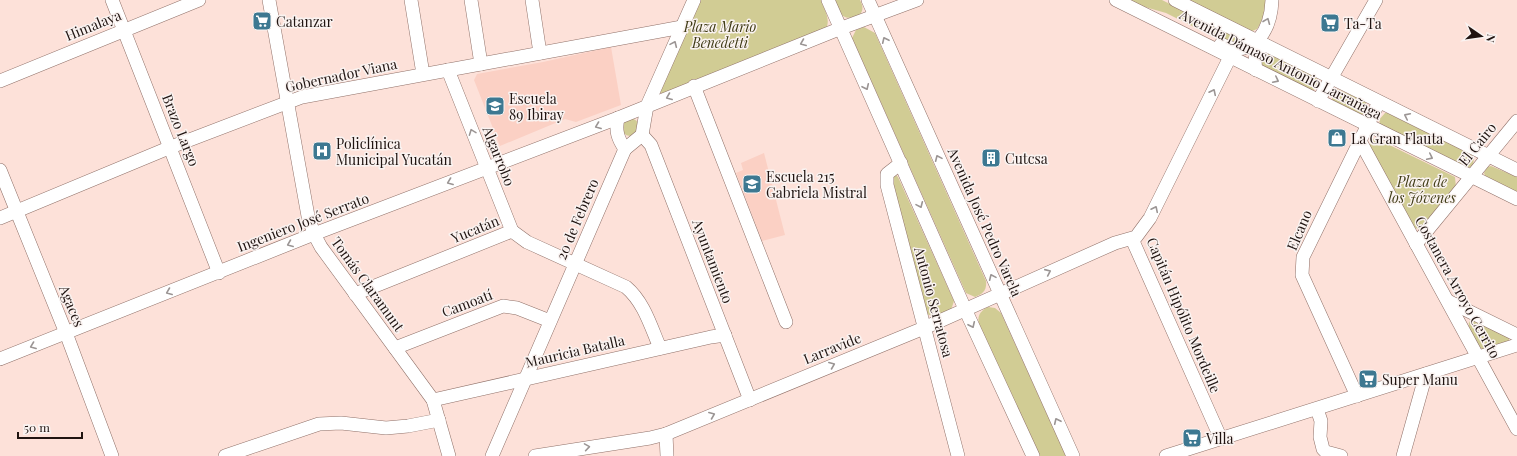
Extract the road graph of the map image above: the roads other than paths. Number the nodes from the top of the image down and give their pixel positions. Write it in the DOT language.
graph roads {
  1 [pos="112,0"];
  2 [pos="198,0"];
  3 [pos="269,0"];
  4 [pos="411,0"];
  5 [pos="472,0"];
  6 [pos="532,0"];
  7 [pos="694,0"];
  8 [pos="828,0"];
  9 [pos="868,0"];
  10 [pos="917,0"];
  11 [pos="1116,0"];
  12 [pos="1175,0"];
  13 [pos="1272,0"];
  14 [pos="1376,0"];
  15 [pos="874,16"];
  16 [pos="1159,21"];
  17 [pos="682,27"];
  18 [pos="839,29"];
  19 [pos="123,30"];
  20 [pos="1262,43"];
  21 [pos="540,53"];
  22 [pos="1230,57"];
  23 [pos="481,64"];
  24 [pos="448,70"];
  25 [pos="1256,70"];
  26 [pos="423,74"];
  27 [pos="1331,78"];
  28 [pos="0,80"];
  29 [pos="694,86"];
  30 [pos="1318,101"];
  31 [pos="287,102"];
  32 [pos="1379,102"];
  33 [pos="647,106"];
  34 [pos="618,118"];
  35 [pos="1517,120"];
  36 [pos="1366,125"];
  37 [pos="642,135"];
  38 [pos="1359,139"];
  39 [pos="171,147"];
  40 [pos="625,149"];
  41 [pos="1488,156"];
  42 [pos="901,163"];
  43 [pos="486,168"];
  44 [pos="0,170"];
  45 [pos="1517,170"];
  46 [pos="1471,177"];
  47 [pos="1517,199"];
  48 [pos="16,211"];
  49 [pos="0,218"];
  50 [pos="512,231"];
  51 [pos="314,234"];
  52 [pos="1132,239"];
  53 [pos="1416,244"];
  54 [pos="576,264"];
  55 [pos="219,272"];
  56 [pos="355,294"];
  57 [pos="1000,294"];
  58 [pos="1448,301"];
  59 [pos="965,310"];
  60 [pos="550,321"];
  61 [pos="786,322"];
  62 [pos="924,328"];
  63 [pos="66,333"];
  64 [pos="725,335"];
  65 [pos="1517,335"];
  66 [pos="1517,345"];
  67 [pos="395,348"];
  68 [pos="660,348"];
  69 [pos="1478,357"];
  70 [pos="0,359"];
  71 [pos="1426,374"];
  72 [pos="525,379"];
  73 [pos="1358,396"];
  74 [pos="433,400"];
  75 [pos="750,400"];
  76 [pos="1317,409"];
  77 [pos="439,420"];
  78 [pos="1517,429"];
  79 [pos="666,434"];
  80 [pos="1221,439"];
  81 [pos="112,456"];
  82 [pos="224,456"];
  83 [pos="449,456"];
  84 [pos="492,456"];
  85 [pos="534,456"];
  86 [pos="667,456"];
  87 [pos="958,456"];
  88 [pos="1033,456"];
  89 [pos="1073,456"];
  90 [pos="1166,456"];
  91 [pos="1342,456"];
  92 [pos="1403,456"];
  1 -- 19 [label="street, Brazo Largo"];
  2 -- 19 [label="street, Himalaya"];
  3 -- 31 [label="street, Tomás Claramunt"];
  4 -- 26 [label="street"];
  5 -- 23 [label="street"];
  6 -- 21 [label="street"];
  7 -- 17 [label="street"];
  8 -- 18 [label="street"];
  9 -- 15 [label="street, Avenida José Pedro Varela"];
  10 -- 15 [label="street, Ingeniero José Serrato"];
  11 -- 16 [label="street, Avenida Dámaso Antonio Larrañaga"];
  12 -- 20 [label="street, Avenida Dámaso Antonio Larrañaga"];
  20 -- 13 [label="street, one-way"];
  14 -- 27 [label="street"];
  15 -- 18 [label="street, Ingeniero José Serrato"];
  57 -- 15 [label="street, Avenida José Pedro Varela, one-way"];
  16 -- 20 [label="street"];
  16 -- 22 [label="street, Avenida Dámaso Antonio Larrañaga"];
  17 -- 21 [label="street, Gobernador Viana"];
  33 -- 17 [label="street, one-way"];
  18 -- 29 [label="street, Ingeniero José Serrato, one-way"];
  18 -- 42 [label="street, one-way"];
  19 -- 28 [label="street, Himalaya"];
  19 -- 39 [label="street, Brazo Largo"];
  20 -- 25 [label="street"];
  20 -- 27 [label="street, Avenida Dámaso Antonio Larrañaga"];
  21 -- 23 [label="street, Gobernador Viana"];
  22 -- 25 [label="street, Avenida Dámaso Antonio Larrañaga"];
  52 -- 22 [label="street, Capitán Hipólito Mordeille, one-way"];
  23 -- 24 [label="street, Gobernador Viana"];
  24 -- 26 [label="street, Gobernador Viana"];
  43 -- 24 [label="street, Algarrobo, one-way"];
  25 -- 30 [label="street, Avenida Dámaso Antonio Larrañaga, one-way"];
  26 -- 31 [label="street, Gobernador Viana"];
  27 -- 30 [label="street"];
  27 -- 32 [label="street, Avenida Dámaso Antonio Larrañaga"];
  29 -- 33 [label="street, Ingeniero José Serrato, one-way"];
  29 -- 61 [label="street"];
  30 -- 36 [label="street, Avenida Dámaso Antonio Larrañaga"];
  31 -- 39 [label="street, Gobernador Viana"];
  31 -- 51 [label="street, Tomás Claramunt"];
  32 -- 36 [label="street, Elcano"];
  41 -- 32 [label="street, Avenida Dámaso Antonio Larrañaga, one-way"];
  33 -- 34 [label="street, Ingeniero José Serrato"];
  33 -- 37 [label="street"];
  34 -- 40 [label="street"];
  34 -- 43 [label="street, Ingeniero José Serrato, one-way"];
  35 -- 41 [label="street, El Cairo"];
  36 -- 38 [label="street, Elcano"];
  36 -- 46 [label="street, Avenida Dámaso Antonio Larrañaga, one-way"];
  37 -- 40 [label="street, 20 de Febrero"];
  37 -- 64 [label="street, Ayuntamiento"];
  38 -- 53 [label="street, Costanera Arroyo Cerrito"];
  38 -- 73 [label="street, Elcano"];
  39 -- 48 [label="street, Gobernador Viana"];
  39 -- 55 [label="street, Brazo Largo"];
  40 -- 54 [label="street, 20 de Febrero"];
  41 -- 45 [label="street, Avenida Dámaso Antonio Larrañaga"];
  41 -- 46 [label="street, El Cairo"];
  42 -- 59 [label="street, one-way"];
  42 -- 62 [label="street, Antonio Serratosa"];
  43 -- 50 [label="street, Algarrobo"];
  43 -- 51 [label="street, Ingeniero José Serrato, one-way"];
  44 -- 48 [label="street, Agaces"];
  46 -- 47 [label="street, Avenida Dámaso Antonio Larrañaga"];
  46 -- 53 [label="street, El Cairo"];
  48 -- 49 [label="street, Gobernador Viana"];
  48 -- 63 [label="street, Agaces"];
  50 -- 54 [label="street, Yucatán"];
  50 -- 56 [label="street, Yucatán"];
  51 -- 55 [label="street, Ingeniero José Serrato, one-way"];
  51 -- 56 [label="street, Tomás Claramunt"];
  57 -- 52 [label="street, Larravide, one-way"];
  52 -- 80 [label="street, Capitán Hipólito Mordeille"];
  53 -- 58 [label="street, Costanera Arroyo Cerrito"];
  54 -- 60 [label="street, 20 de Febrero"];
  54 -- 68 [label="street, Yucatán"];
  55 -- 63 [label="street, Ingeniero José Serrato, one-way"];
  56 -- 67 [label="street, Tomás Claramunt"];
  57 -- 59 [label="street, Larravide"];
  89 -- 57 [label="street, Avenida José Pedro Varela, one-way"];
  58 -- 65 [label="street"];
  58 -- 69 [label="street, Costanera Arroyo Cerrito"];
  59 -- 62 [label="street, Larravide"];
  59 -- 88 [label="street, one-way"];
  60 -- 67 [label="street, Camoatí"];
  60 -- 72 [label="street, 20 de Febrero"];
  75 -- 62 [label="street, Larravide, one-way"];
  62 -- 87 [label="street, Antonio Serratosa"];
  63 -- 70 [label="street, Ingeniero José Serrato, one-way"];
  63 -- 81 [label="street, Agaces"];
  64 -- 68 [label="street, Mauricia Batalla"];
  64 -- 75 [label="street, Ayuntamiento"];
  66 -- 69 [label="street"];
  67 -- 74 [label="street, Tomás Claramunt"];
  68 -- 72 [label="street, Mauricia Batalla"];
  69 -- 71 [label="street"];
  69 -- 78 [label="street, Costanera Arroyo Cerrito"];
  71 -- 73 [label="street"];
  71 -- 92 [label="street"];
  72 -- 74 [label="street, Mauricia Batalla"];
  72 -- 84 [label="street, 20 de Febrero"];
  73 -- 76 [label="street"];
  74 -- 77 [label="street, Tomás Claramunt"];
  79 -- 75 [label="street, Larravide, one-way"];
  76 -- 80 [label="street"];
  76 -- 91 [label="street"];
  77 -- 82 [label="street"];
  77 -- 83 [label="street, Tomás Claramunt"];
  85 -- 79 [label="street, Larravide, one-way"];
  79 -- 86 [label="street"];
  80 -- 90 [label="street"];
}
